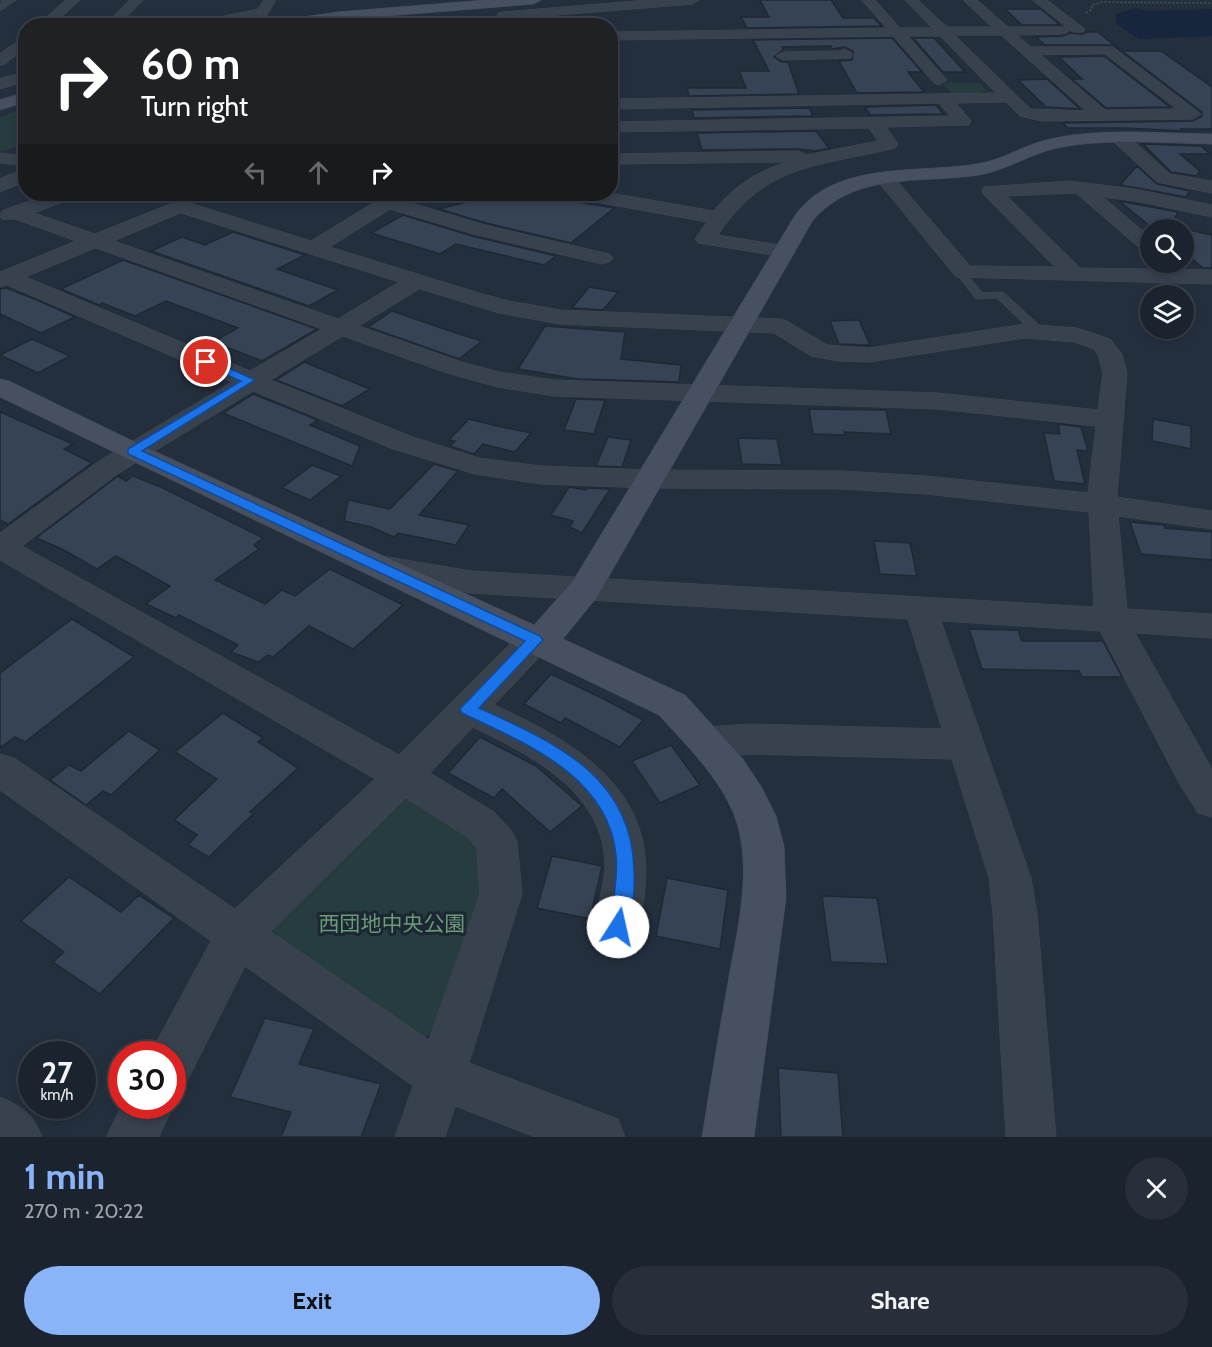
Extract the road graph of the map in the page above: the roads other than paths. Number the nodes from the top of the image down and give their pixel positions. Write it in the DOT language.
graph roads {
  1 [pos="74,0"];
  2 [pos="138,0"];
  3 [pos="270,0"];
  4 [pos="534,0"];
  5 [pos="693,0"];
  6 [pos="911,0"];
  7 [pos="969,0"];
  8 [pos="1040,0"];
  9 [pos="568,5"];
  10 [pos="632,5"];
  11 [pos="871,9"];
  12 [pos="254,13"];
  13 [pos="668,16"];
  14 [pos="53,18"];
  15 [pos="119,18"];
  16 [pos="232,18"];
  17 [pos="266,18"];
  18 [pos="323,18"];
  19 [pos="503,18"];
  20 [pos="941,31"];
  21 [pos="1004,31"];
  22 [pos="896,32"];
  23 [pos="830,33"];
  24 [pos="618,35"];
  25 [pos="18,46"];
  26 [pos="1027,51"];
  27 [pos="18,55"];
  28 [pos="3,56"];
  29 [pos="783,56"];
  30 [pos="18,78"];
  31 [pos="916,80"];
  32 [pos="765,83"];
  33 [pos="0,84"];
  34 [pos="1011,97"];
  35 [pos="18,99"];
  36 [pos="944,99"];
  37 [pos="773,101"];
  38 [pos="618,104"];
  39 [pos="0,105"];
  40 [pos="1101,115"];
  41 [pos="874,122"];
  42 [pos="618,127"];
  43 [pos="1119,138"];
  44 [pos="1211,140"];
  45 [pos="835,155"];
  46 [pos="0,158"];
  47 [pos="618,159"];
  48 [pos="18,160"];
  49 [pos="18,178"];
  50 [pos="885,179"];
  51 [pos="0,186"];
  52 [pos="1212,187"];
  53 [pos="1081,188"];
  54 [pos="618,200"];
  55 [pos="47,201"];
  56 [pos="1212,210"];
  57 [pos="8,215"];
  58 [pos="720,218"];
  59 [pos="1140,238"];
  60 [pos="98,240"];
  61 [pos="313,248"];
  62 [pos="784,251"];
  63 [pos="602,258"];
  64 [pos="1140,271"];
  65 [pos="964,272"];
  66 [pos="1194,272"];
  67 [pos="1074,274"];
  68 [pos="1212,276"];
  69 [pos="4,279"];
  70 [pos="417,281"];
  71 [pos="741,325"];
  72 [pos="338,327"];
  73 [pos="1037,331"];
  74 [pos="249,380"];
  75 [pos="0,387"];
  76 [pos="699,395"];
  77 [pos="1109,419"];
  78 [pos="133,452"];
  79 [pos="649,478"];
  80 [pos="1102,504"];
  81 [pos="1212,520"];
  82 [pos="0,548"];
  83 [pos="373,564"];
  84 [pos="585,589"];
  85 [pos="921,610"];
  86 [pos="1111,620"];
  87 [pos="1212,626"];
  88 [pos="538,641"];
  89 [pos="468,709"];
  90 [pos="707,742"];
  91 [pos="967,745"];
  92 [pos="0,769"];
  93 [pos="402,777"];
  94 [pos="1212,801"];
  95 [pos="618,927"];
  96 [pos="238,935"];
  97 [pos="182,1041"];
  98 [pos="440,1076"];
  99 [pos="141,1119"];
  100 [pos="0,1122"];
  101 [pos="17,1137"];
  102 [pos="132,1137"];
  103 [pos="420,1137"];
  104 [pos="600,1137"];
  105 [pos="728,1137"];
  106 [pos="1031,1137"];
  1 -- 14 [label="street"];
  2 -- 15 [label="street"];
  3 -- 12 [label="street"];
  4 -- 18 [label="street"];
  5 -- 10 [label="street"];
  6 -- 20 [label="street"];
  7 -- 21 [label="street"];
  8 -- 21 [label="street"];
  9 -- 10 [label="street"];
  9 -- 19 [label="street"];
  10 -- 13 [label="street"];
  11 -- 22 [label="street"];
  12 -- 16 [label="street"];
  12 -- 17 [label="street"];
  20 -- 21 [label="street"];
  20 -- 22 [label="street"];
  20 -- 34 [label="street"];
  21 -- 26 [label="street"];
  22 -- 23 [label="street"];
  22 -- 31 [label="street"];
  23 -- 24 [label="street"];
  23 -- 29 [label="street"];
  25 -- 28 [label="street"];
  26 -- 40 [label="street"];
  26 -- 40 [label="street"];
  27 -- 28 [label="street"];
  30 -- 33 [label="street"];
  32 -- 37 [label="street"];
  34 -- 36 [label="street"];
  34 -- 40 [label="street"];
  35 -- 39 [label="street"];
  36 -- 37 [label="street"];
  36 -- 41 [label="street"];
  37 -- 38 [label="street"];
  41 -- 42 [label="street"];
  41 -- 45 [label="street"];
  43 -- 44 [label="street"];
  43 -- 50 [label="street"];
  43 -- 52 [label="street"];
  45 -- 47 [label="street"];
  45 -- 58 [label="street"];
  46 -- 48 [label="street"];
  49 -- 51 [label="street"];
  50 -- 62 [label="street"];
  50 -- 65 [label="street"];
  53 -- 56 [label="street"];
  53 -- 59 [label="street"];
  53 -- 67 [label="street"];
  54 -- 58 [label="street"];
  55 -- 57 [label="street"];
  57 -- 60 [label="street"];
  58 -- 62 [label="street"];
  60 -- 61 [label="street"];
  60 -- 69 [label="street"];
  60 -- 72 [label="street"];
  61 -- 63 [label="street"];
  61 -- 70 [label="street"];
  62 -- 71 [label="street"];
  64 -- 67 [label="street"];
  65 -- 67 [label="street"];
  65 -- 73 [label="lane"];
  66 -- 68 [label="street"];
  69 -- 74 [label="street"];
  70 -- 71 [label="street"];
  70 -- 72 [label="street"];
  71 -- 73 [label="street"];
  71 -- 76 [label="street"];
  72 -- 74 [label="street"];
  72 -- 76 [label="street"];
  73 -- 77 [label="street"];
  74 -- 78 [label="street"];
  74 -- 79 [label="street"];
  75 -- 78 [label="street"];
  76 -- 77 [label="street"];
  76 -- 79 [label="street"];
  77 -- 80 [label="street"];
  78 -- 82 [label="street"];
  78 -- 83 [label="street"];
  79 -- 80 [label="street"];
  79 -- 84 [label="street"];
  80 -- 81 [label="street"];
  80 -- 86 [label="street"];
  82 -- 93 [label="street"];
  83 -- 84 [label="street"];
  83 -- 88 [label="street"];
  84 -- 85 [label="street"];
  84 -- 88 [label="street"];
  85 -- 86 [label="street"];
  85 -- 91 [label="street"];
  86 -- 87 [label="street"];
  86 -- 94 [label="street"];
  88 -- 89 [label="street"];
  88 -- 90 [label="street"];
  89 -- 93 [label="street"];
  89 -- 95 [label="street"];
  90 -- 91 [label="street"];
  90 -- 105 [label="street"];
  91 -- 106 [label="street"];
  92 -- 96 [label="street"];
  93 -- 96 [label="street"];
  93 -- 98 [label="street"];
  96 -- 97 [label="street"];
  96 -- 98 [label="street"];
  98 -- 103 [label="street"];
  98 -- 104 [label="street"];
  99 -- 102 [label="street"];
  100 -- 101 [label="street"];
}
